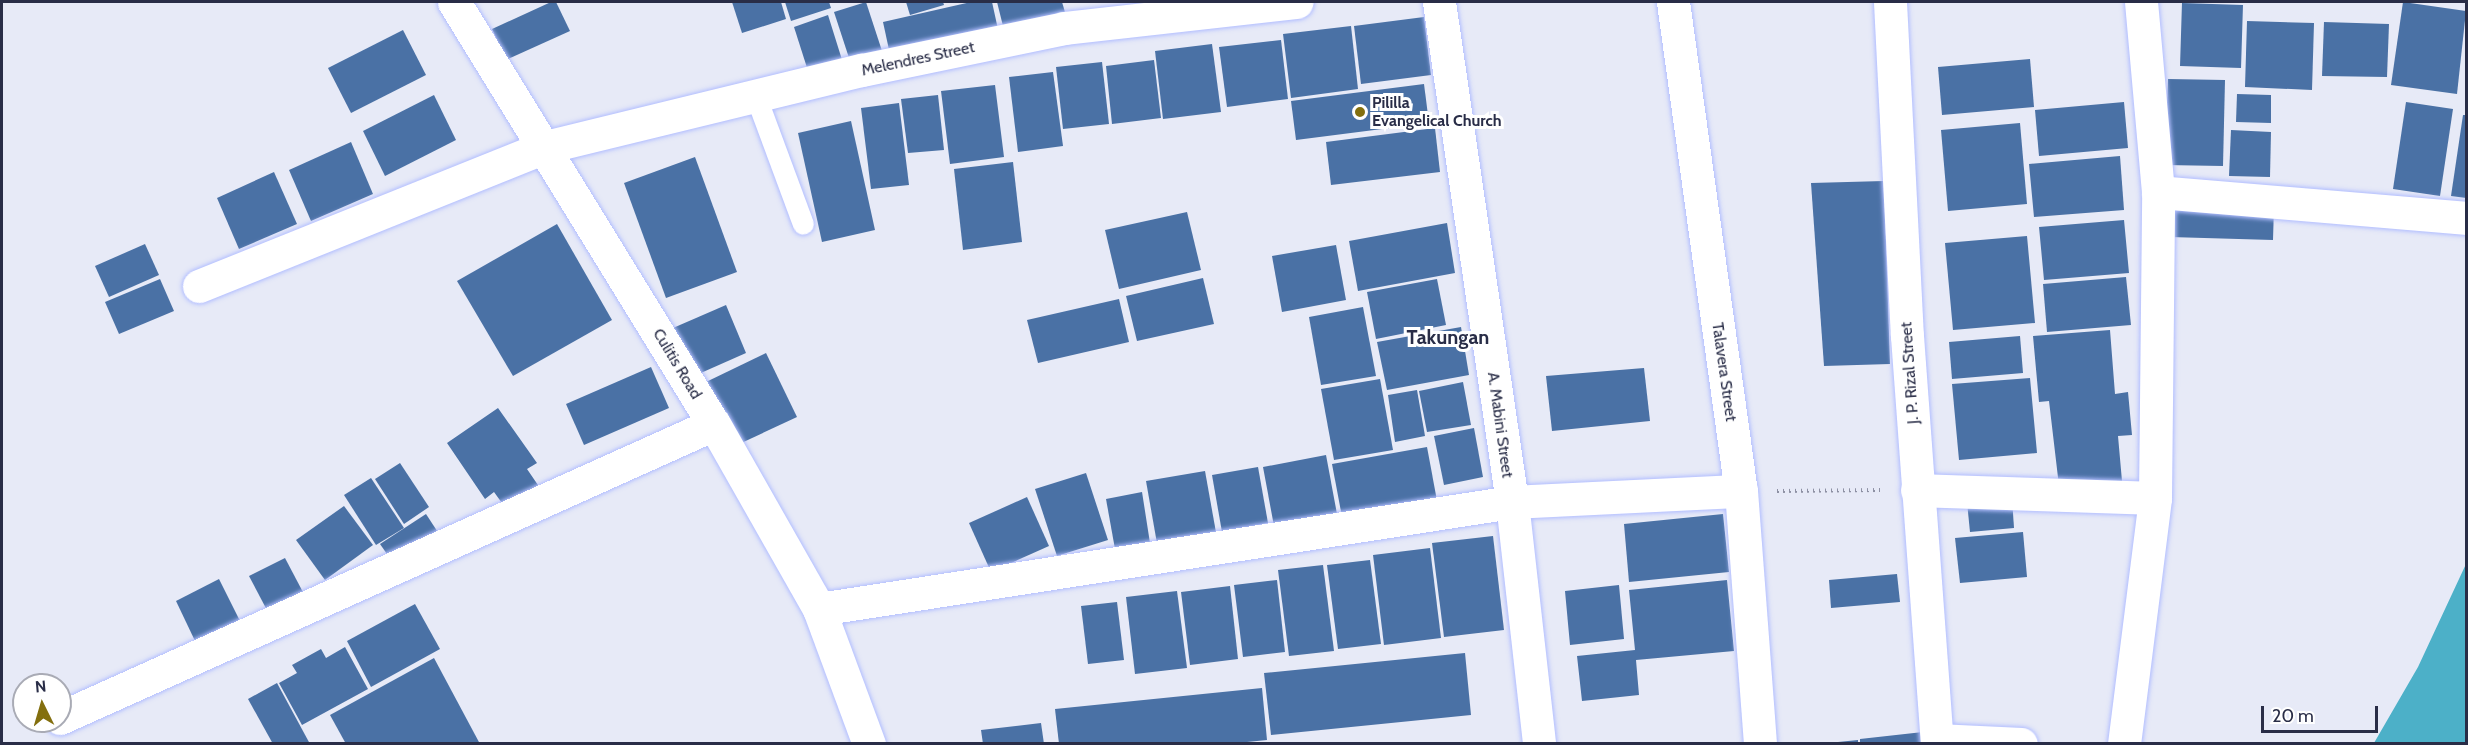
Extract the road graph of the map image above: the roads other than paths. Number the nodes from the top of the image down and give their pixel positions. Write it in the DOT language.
graph roads {
  1 [pos="454,2"];
  2 [pos="1297,2"];
  3 [pos="1439,2"];
  4 [pos="1673,2"];
  5 [pos="1890,2"];
  6 [pos="2141,2"];
  7 [pos="756,97"];
  8 [pos="545,147"];
  9 [pos="2158,192"];
  10 [pos="2466,218"];
  11 [pos="803,224"];
  12 [pos="199,286"];
  13 [pos="714,424"];
  14 [pos="1917,490"];
  15 [pos="1741,491"];
  16 [pos="2155,498"];
  17 [pos="1512,502"];
  18 [pos="819,609"];
  19 [pos="72,713"];
  20 [pos="1937,742"];
  21 [pos="869,744"];
  22 [pos="1539,744"];
  23 [pos="1760,744"];
  24 [pos="2021,744"];
  25 [pos="2124,744"];
  1 -- 8 [label="street, Culitis Road"];
  2 -- 7 [label="street, Melendres Street"];
  3 -- 17 [label="street, A. Mabini Street"];
  4 -- 15 [label="street, Talavera Street"];
  5 -- 14 [label="street, J. P. Rizal Street"];
  6 -- 9 [label="street"];
  7 -- 8 [label="street, Melendres Street"];
  7 -- 11 [label="lane"];
  8 -- 12 [label="street, Melendres Street"];
  8 -- 13 [label="street, Culitis Road"];
  9 -- 10 [label="street"];
  9 -- 16 [label="street"];
  13 -- 18 [label="street, Culitis Road"];
  13 -- 19 [label="street"];
  14 -- 16 [label="street"];
  14 -- 20 [label="street, J. P. Rizal Street"];
  15 -- 17 [label="street"];
  15 -- 23 [label="street, Talavera Street"];
  16 -- 25 [label="street"];
  17 -- 18 [label="street"];
  17 -- 22 [label="street, A. Mabini Street"];
  18 -- 21 [label="street, Culitis Road"];
  20 -- 24 [label="street"];
}
